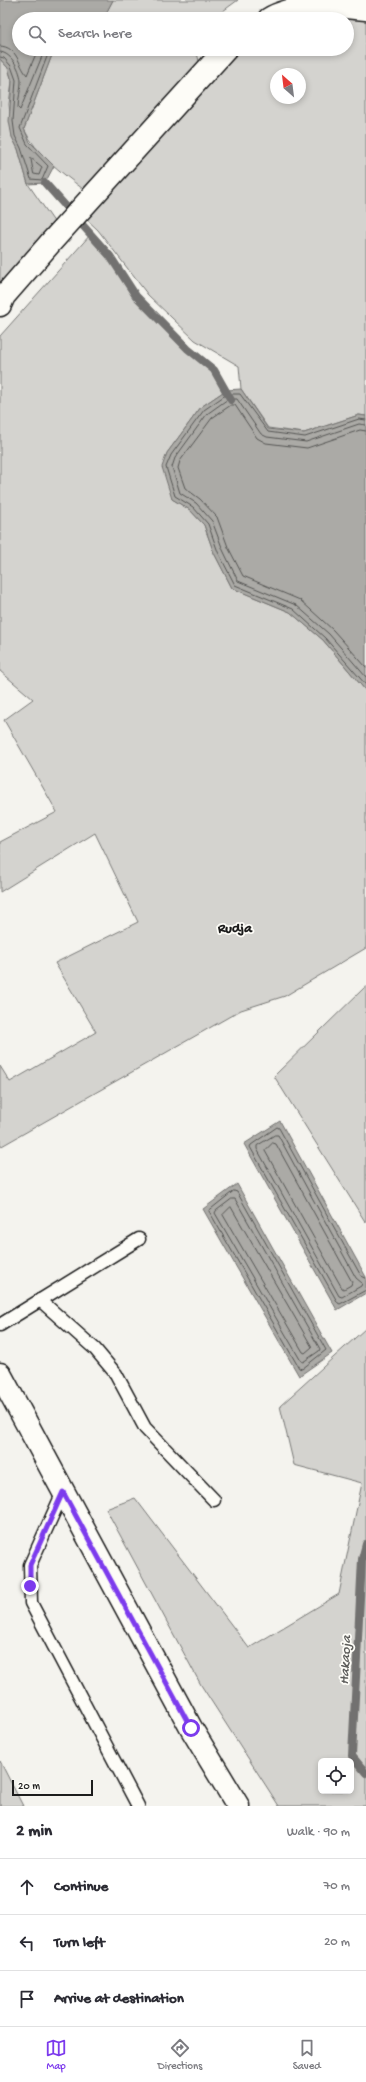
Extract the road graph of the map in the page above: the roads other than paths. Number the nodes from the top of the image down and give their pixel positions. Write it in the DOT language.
graph roads {
  1 [pos="366,9"];
  2 [pos="289,12"];
  3 [pos="220,56"];
  4 [pos="0,304"];
  5 [pos="139,1239"];
  6 [pos="40,1300"];
  7 [pos="0,1325"];
  8 [pos="0,1374"];
  9 [pos="63,1492"];
  10 [pos="214,1500"];
  11 [pos="233,1805"];
  12 [pos="138,1806"];
  1 -- 2 [label="main road"];
  3 -- 4 [label="main road"];
  5 -- 6 [label="lane"];
  6 -- 7 [label="lane"];
  6 -- 10 [label="lane"];
  8 -- 9 [label="main road"];
  9 -- 11 [label="main road"];
  9 -- 12 [label="lane"];
}
